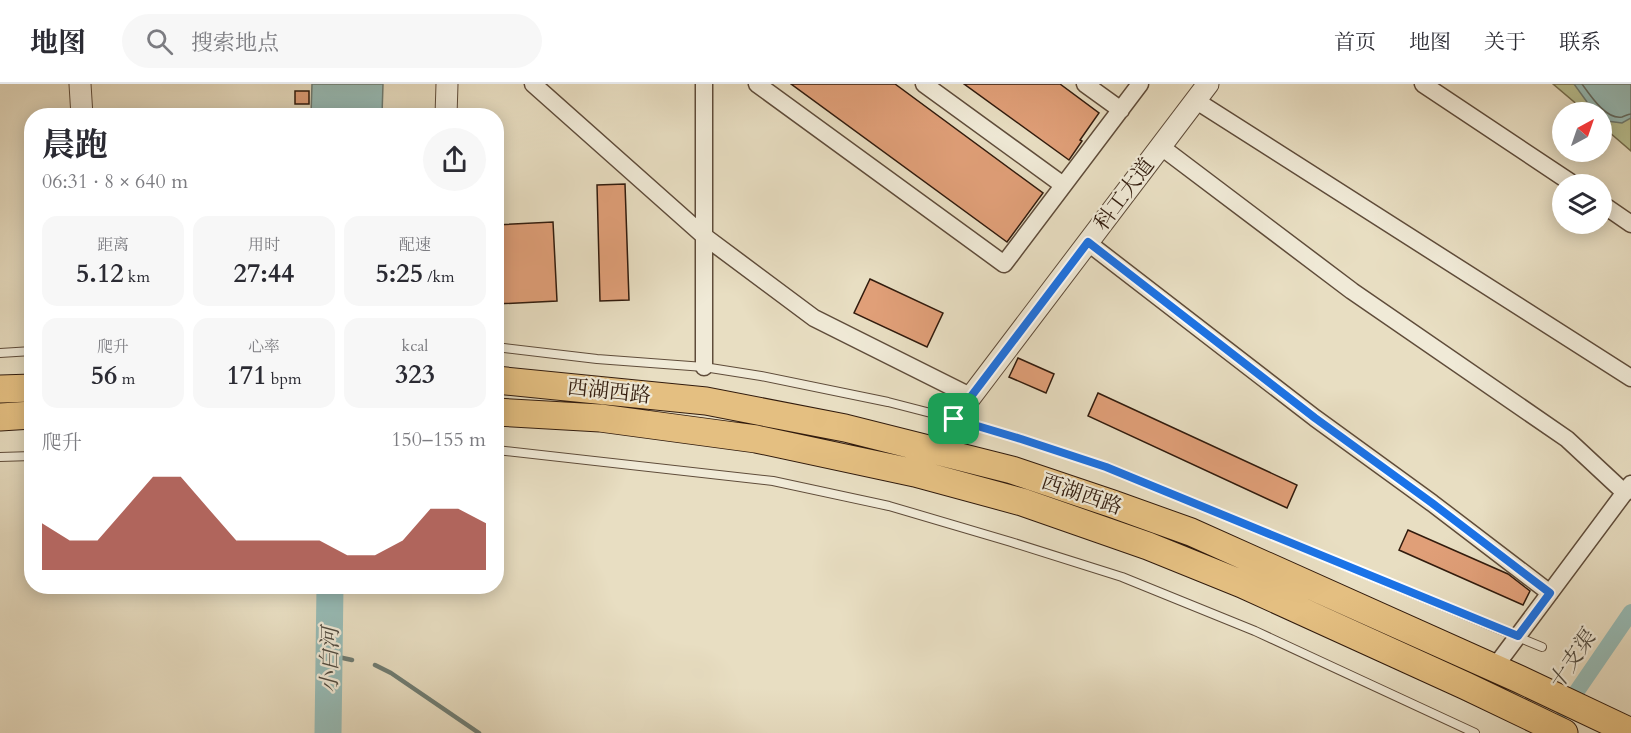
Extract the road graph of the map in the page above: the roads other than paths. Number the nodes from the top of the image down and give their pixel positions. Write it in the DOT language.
graph roads {
  1 [pos="80,84"];
  2 [pos="447,84"];
  3 [pos="533,84"];
  4 [pos="704,84"];
  5 [pos="757,84"];
  6 [pos="924,84"];
  7 [pos="1085,84"];
  8 [pos="1140,84"];
  9 [pos="1423,84"];
  10 [pos="1202,92"];
  11 [pos="82,108"];
  12 [pos="446,108"];
  13 [pos="1120,110"];
  14 [pos="1160,146"];
  15 [pos="1558,174"];
  16 [pos="1063,185"];
  17 [pos="1612,211"];
  18 [pos="1631,224"];
  19 [pos="704,236"];
  20 [pos="1088,242"];
  21 [pos="504,348"];
  22 [pos="24,352"];
  23 [pos="0,353"];
  24 [pos="704,367"];
  25 [pos="1631,378"];
  26 [pos="504,381"];
  27 [pos="24,388"];
  28 [pos="0,390"];
  29 [pos="964,393"];
  30 [pos="504,412"];
  31 [pos="24,416"];
  32 [pos="0,417"];
  33 [pos="954,419"];
  34 [pos="504,451"];
  35 [pos="24,456"];
  36 [pos="0,457"];
  37 [pos="1628,488"];
  38 [pos="1550,593"];
  39 [pos="1518,636"];
  40 [pos="1542,647"];
  41 [pos="1494,668"];
  42 [pos="1620,727"];
  43 [pos="1475,733"];
  44 [pos="1564,733"];
  1 -- 11 [label="street"];
  2 -- 12 [label="street"];
  3 -- 19 [label="street"];
  4 -- 19 [label="street"];
  5 -- 16 [label="street"];
  6 -- 16 [label="street"];
  7 -- 13 [label="street"];
  8 -- 13 [label="street"];
  9 -- 15 [label="street"];
  10 -- 14 [label="street, 科工大道"];
  10 -- 25 [label="street"];
  13 -- 16 [label="street"];
  14 -- 20 [label="street, 科工大道"];
  14 -- 37 [label="street"];
  17 -- 18 [label="street"];
  19 -- 24 [label="street"];
  19 -- 29 [label="street"];
  20 -- 33 [label="street, 科工大道"];
  20 -- 38 [label="street"];
  21 -- 24 [label="lane"];
  22 -- 23 [label="lane"];
  24 -- 33 [label="lane"];
  26 -- 41 [label="main road, 西湖西路"];
  27 -- 28 [label="main road"];
  30 -- 44 [label="main road, 西湖西路"];
  31 -- 32 [label="main road"];
  33 -- 39 [label="lane"];
  34 -- 43 [label="lane"];
  35 -- 36 [label="lane"];
  37 -- 38 [label="street"];
  38 -- 39 [label="street"];
  39 -- 40 [label="lane"];
  39 -- 41 [label="street"];
  41 -- 42 [label="main road, 西湖西路"];
}
